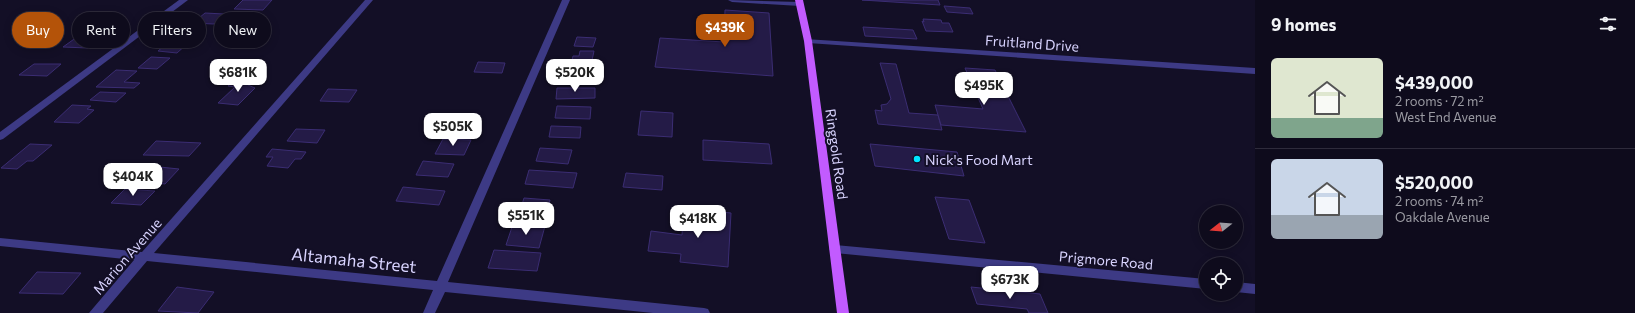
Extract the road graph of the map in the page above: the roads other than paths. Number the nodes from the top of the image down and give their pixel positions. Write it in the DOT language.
graph roads {
  1 [pos="184,0"];
  2 [pos="369,0"];
  3 [pos="566,0"];
  4 [pos="732,0"];
  5 [pos="800,2"];
  6 [pos="808,41"];
  7 [pos="1255,71"];
  8 [pos="0,138"];
  9 [pos="0,242"];
  10 [pos="835,249"];
  11 [pos="144,257"];
  12 [pos="1199,283"];
  13 [pos="440,286"];
  14 [pos="1243,288"];
  15 [pos="1255,289"];
  16 [pos="95,313"];
  17 [pos="429,313"];
  18 [pos="704,313"];
  19 [pos="843,313"];
  1 -- 8 [label="street"];
  2 -- 11 [label="street, Marion Avenue"];
  3 -- 13 [label="street"];
  4 -- 5 [label="street"];
  5 -- 6 [label="main road, Ringgold Road"];
  6 -- 7 [label="street, Fruitland Drive"];
  6 -- 10 [label="main road, Ringgold Road"];
  9 -- 11 [label="street, Altamaha Street"];
  10 -- 12 [label="street, Prigmore Road"];
  10 -- 19 [label="main road, Ringgold Road"];
  11 -- 13 [label="street, Altamaha Street"];
  11 -- 16 [label="street, Marion Avenue"];
  13 -- 17 [label="street"];
  13 -- 18 [label="street, Altamaha Street"];
  14 -- 15 [label="street"];
}
